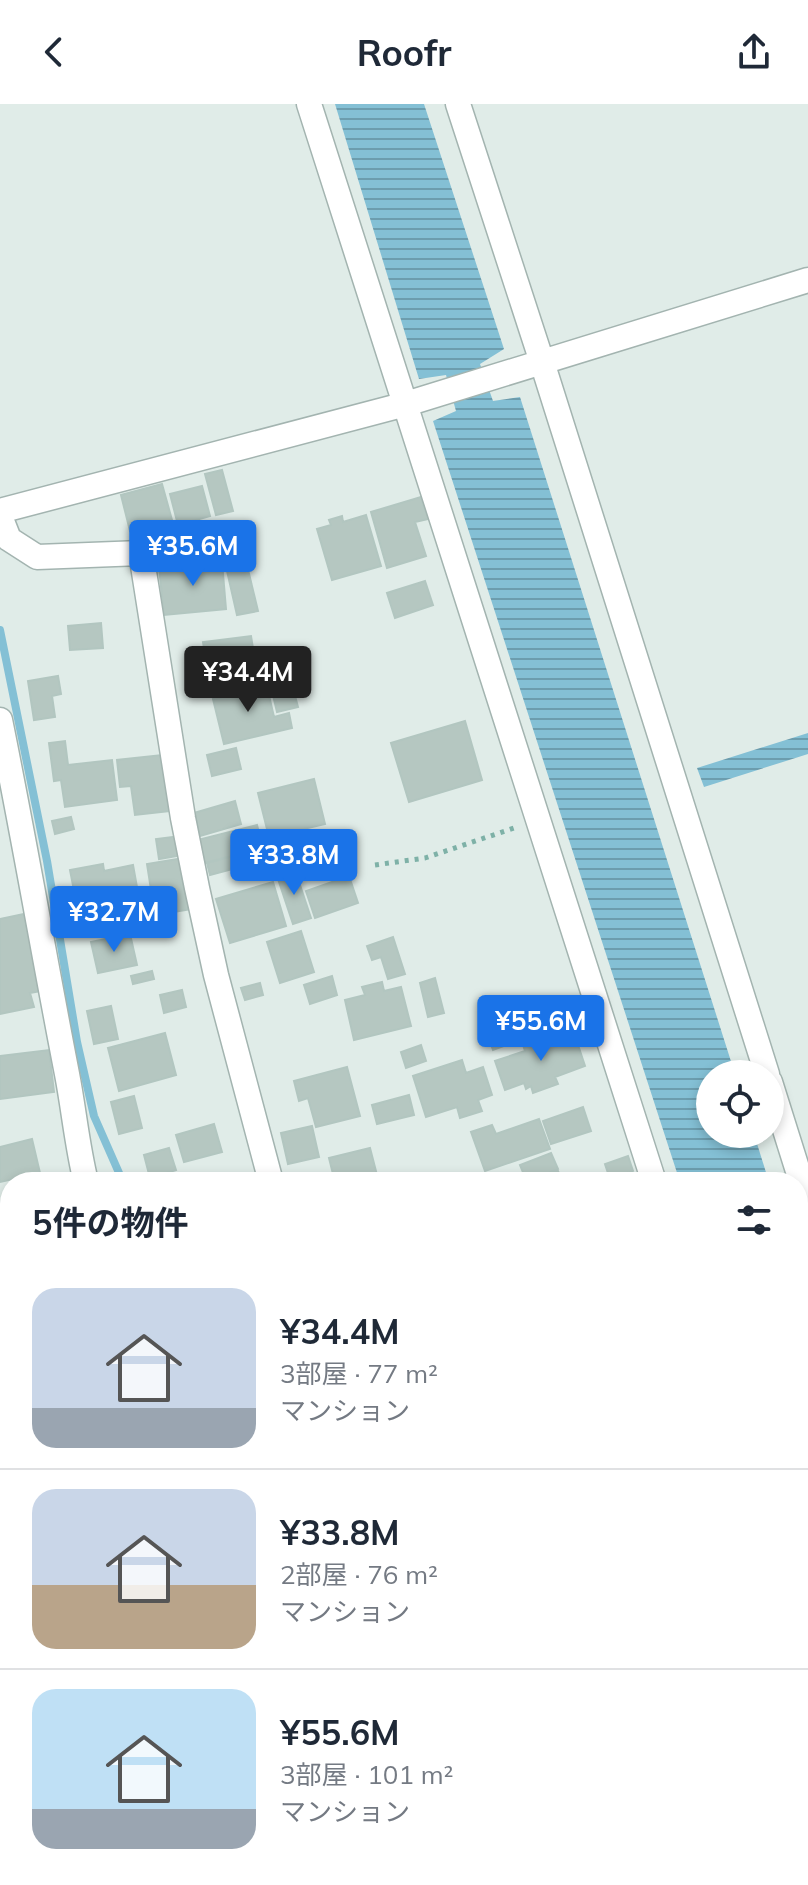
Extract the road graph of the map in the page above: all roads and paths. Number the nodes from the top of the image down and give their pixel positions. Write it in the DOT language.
graph roads {
  1 [pos="309,104"];
  2 [pos="458,104"];
  3 [pos="808,280"];
  4 [pos="542,362"];
  5 [pos="406,404"];
  6 [pos="0,514"];
  7 [pos="0,720"];
  8 [pos="538,820"];
  9 [pos="375,865"];
  10 [pos="763,1060"];
  11 [pos="784,1126"];
  12 [pos="83,1172"];
  13 [pos="268,1172"];
  14 [pos="651,1172"];
  15 [pos="798,1172"];
  1 -- 5 [label="street"];
  2 -- 4 [label="street"];
  3 -- 4 [label="street"];
  4 -- 5 [label="street"];
  4 -- 10 [label="street"];
  5 -- 6 [label="street"];
  5 -- 8 [label="street"];
  6 -- 13 [label="street"];
  7 -- 12 [label="street"];
  8 -- 9 [label="path"];
  8 -- 14 [label="street"];
  11 -- 15 [label="street"];
}
